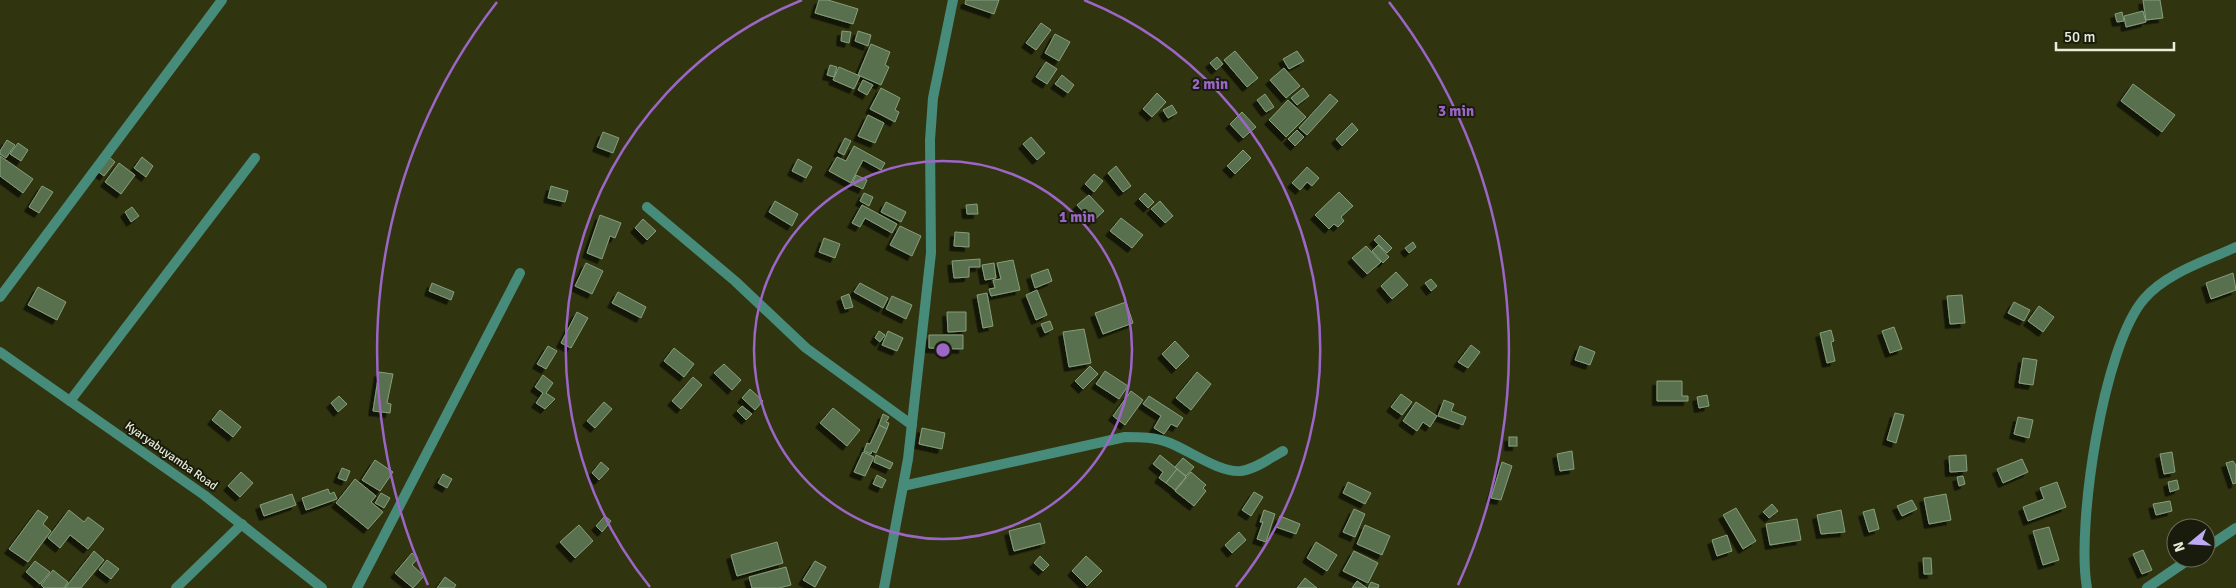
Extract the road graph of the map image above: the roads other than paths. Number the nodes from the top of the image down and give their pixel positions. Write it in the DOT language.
graph roads {
  1 [pos="222,0"];
  2 [pos="953,0"];
  3 [pos="255,158"];
  4 [pos="647,207"];
  5 [pos="2236,247"];
  6 [pos="520,273"];
  7 [pos="0,297"];
  8 [pos="0,352"];
  9 [pos="70,401"];
  10 [pos="912,425"];
  11 [pos="1283,451"];
  12 [pos="903,486"];
  13 [pos="242,524"];
  14 [pos="2236,528"];
  15 [pos="2216,541"];
  16 [pos="2176,568"];
  17 [pos="176,588"];
  18 [pos="322,588"];
  19 [pos="357,588"];
  20 [pos="884,588"];
  21 [pos="2087,588"];
  22 [pos="2147,588"];
  1 -- 7 [label="street"];
  2 -- 10 [label="street"];
  3 -- 9 [label="street"];
  4 -- 10 [label="street"];
  5 -- 21 [label="street"];
  6 -- 19 [label="street"];
  8 -- 9 [label="street, Kyaryabuyamba Road"];
  9 -- 13 [label="street, Kyaryabuyamba Road"];
  10 -- 12 [label="street"];
  11 -- 12 [label="street"];
  12 -- 20 [label="street"];
  13 -- 17 [label="street"];
  13 -- 18 [label="street, Kyaryabuyamba Road"];
  14 -- 15 [label="street"];
  16 -- 22 [label="street"];
}
